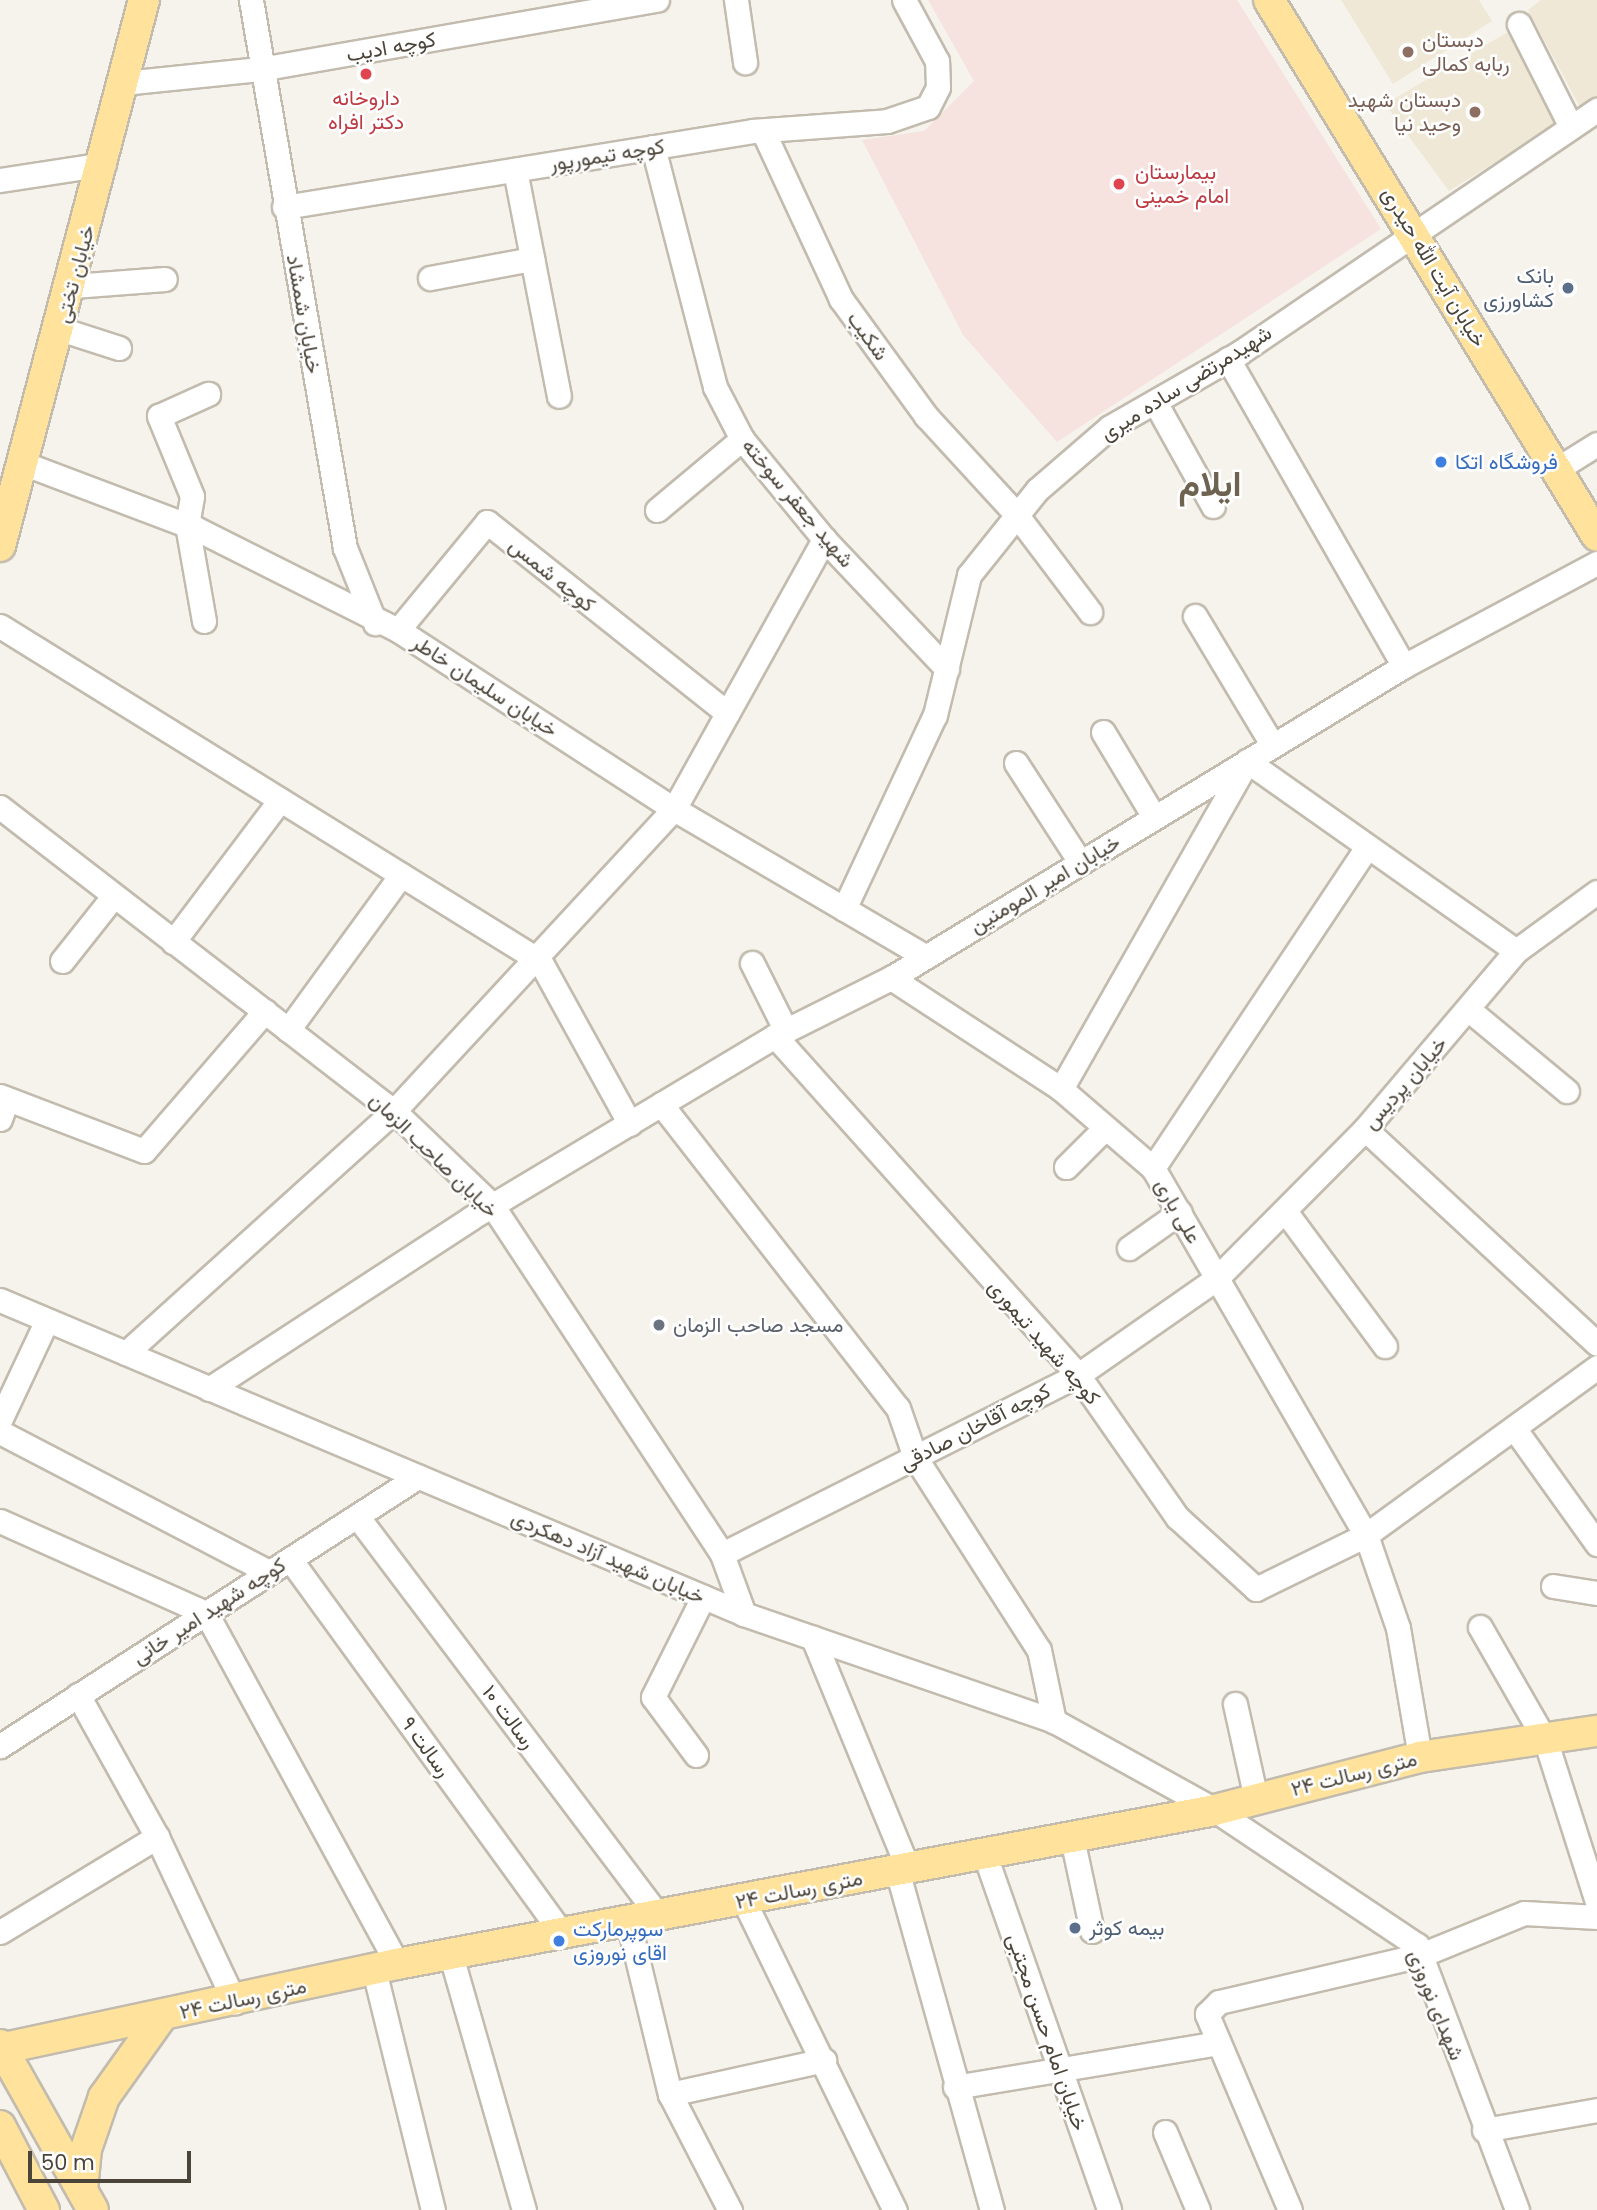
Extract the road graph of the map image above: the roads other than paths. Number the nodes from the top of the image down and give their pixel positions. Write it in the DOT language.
graph roads {
  1 [pos="144,0"];
  2 [pos="251,0"];
  3 [pos="657,0"];
  4 [pos="736,0"];
  5 [pos="904,0"];
  6 [pos="1269,0"];
  7 [pos="1519,24"];
  8 [pos="745,62"];
  9 [pos="260,69"];
  10 [pos="124,83"];
  11 [pos="1597,110"];
  12 [pos="1571,127"];
  13 [pos="763,131"];
  14 [pos="653,147"];
  15 [pos="104,164"];
  16 [pos="515,170"];
  17 [pos="0,180"];
  18 [pos="284,207"];
  19 [pos="1413,232"];
  20 [pos="532,259"];
  21 [pos="430,278"];
  22 [pos="165,279"];
  23 [pos="73,286"];
  24 [pos="60,328"];
  25 [pos="119,348"];
  26 [pos="1228,359"];
  27 [pos="208,394"];
  28 [pos="559,396"];
  29 [pos="1155,402"];
  30 [pos="742,439"];
  31 [pos="1597,444"];
  32 [pos="20,462"];
  33 [pos="1556,469"];
  34 [pos="1213,506"];
  35 [pos="657,510"];
  36 [pos="1016,514"];
  37 [pos="187,526"];
  38 [pos="1597,536"];
  39 [pos="824,539"];
  40 [pos="0,546"];
  41 [pos="1597,563"];
  42 [pos="1090,612"];
  43 [pos="1195,616"];
  44 [pos="204,621"];
  45 [pos="375,623"];
  46 [pos="0,626"];
  47 [pos="398,630"];
  48 [pos="1404,666"];
  49 [pos="947,669"];
  50 [pos="727,713"];
  51 [pos="1103,732"];
  52 [pos="1272,744"];
  53 [pos="1247,761"];
  54 [pos="1016,763"];
  55 [pos="280,800"];
  56 [pos="0,807"];
  57 [pos="674,809"];
  58 [pos="1154,817"];
  59 [pos="1366,849"];
  60 [pos="1080,862"];
  61 [pos="401,875"];
  62 [pos="112,898"];
  63 [pos="1595,898"];
  64 [pos="844,909"];
  65 [pos="173,942"];
  66 [pos="1516,951"];
  67 [pos="926,957"];
  68 [pos="62,961"];
  69 [pos="540,961"];
  70 [pos="752,963"];
  71 [pos="891,978"];
  72 [pos="1469,1010"];
  73 [pos="265,1011"];
  74 [pos="288,1030"];
  75 [pos="780,1033"];
  76 [pos="1061,1089"];
  77 [pos="1567,1091"];
  78 [pos="661,1104"];
  79 [pos="2,1105"];
  80 [pos="394,1111"];
  81 [pos="630,1124"];
  82 [pos="1105,1128"];
  83 [pos="1365,1129"];
  84 [pos="1066,1167"];
  85 [pos="1153,1168"];
  86 [pos="492,1205"];
  87 [pos="1285,1211"];
  88 [pos="1180,1212"];
  89 [pos="1129,1248"];
  90 [pos="1217,1278"];
  91 [pos="0,1300"];
  92 [pos="47,1320"];
  93 [pos="1597,1344"];
  94 [pos="1385,1346"];
  95 [pos="126,1353"];
  96 [pos="1595,1373"];
  97 [pos="1078,1375"];
  98 [pos="209,1389"];
  99 [pos="0,1420"];
  100 [pos="1514,1427"];
  101 [pos="0,1432"];
  102 [pos="915,1457"];
  103 [pos="418,1477"];
  104 [pos="357,1516"];
  105 [pos="0,1521"];
  106 [pos="1366,1535"];
  107 [pos="1597,1544"];
  108 [pos="722,1554"];
  109 [pos="290,1559"];
  110 [pos="269,1572"];
  111 [pos="1553,1586"];
  112 [pos="1597,1593"];
  113 [pos="704,1597"];
  114 [pos="206,1613"];
  115 [pos="744,1614"];
  116 [pos="1480,1627"];
  117 [pos="813,1638"];
  118 [pos="78,1695"];
  119 [pos="1235,1704"];
  120 [pos="1054,1721"];
  121 [pos="1597,1731"];
  122 [pos="1546,1742"];
  123 [pos="0,1746"];
  124 [pos="696,1755"];
  125 [pos="1420,1757"];
  126 [pos="1256,1798"];
  127 [pos="1216,1810"];
  128 [pos="157,1837"];
  129 [pos="1072,1838"];
  130 [pos="985,1855"];
  131 [pos="903,1869"];
  132 [pos="744,1901"];
  133 [pos="1597,1902"];
  134 [pos="1597,1917"];
  135 [pos="660,1918"];
  136 [pos="629,1925"];
  137 [pos="1093,1931"];
  138 [pos="0,1932"];
  139 [pos="563,1935"];
  140 [pos="1421,1955"];
  141 [pos="452,1959"];
  142 [pos="385,1967"];
  143 [pos="235,2003"];
  144 [pos="161,2017"];
  145 [pos="1217,2043"];
  146 [pos="1,2048"];
  147 [pos="824,2060"];
  148 [pos="1060,2068"];
  149 [pos="956,2087"];
  150 [pos="670,2094"];
  151 [pos="1597,2110"];
  152 [pos="0,2126"];
  153 [pos="1483,2130"];
  154 [pos="1165,2132"];
  155 [pos="515,2172"];
  156 [pos="87,2200"];
  157 [pos="44,2210"];
  158 [pos="433,2210"];
  159 [pos="524,2210"];
  160 [pos="540,2210"];
  161 [pos="730,2210"];
  162 [pos="895,2210"];
  163 [pos="992,2210"];
  164 [pos="1109,2210"];
  165 [pos="1198,2210"];
  166 [pos="1290,2210"];
  167 [pos="1517,2210"];
  1 -- 10 [label="main road, خیابان تختی"];
  2 -- 9 [label="street, خیابان شمشاد"];
  3 -- 9 [label="street, کوچه ادیب"];
  4 -- 8 [label="street"];
  5 -- 13 [label="street, کوچه تیمورپور"];
  6 -- 19 [label="main road, خیابان آیت الله حیدری"];
  7 -- 12 [label="street"];
  9 -- 10 [label="street, کوچه ادیب"];
  9 -- 18 [label="street, خیابان شمشاد"];
  10 -- 15 [label="main road, خیابان تختی"];
  11 -- 12 [label="street, شهیدمرتضی ساده میری"];
  12 -- 19 [label="street, شهیدمرتضی ساده میری"];
  13 -- 14 [label="street, کوچه تیمورپور"];
  13 -- 36 [label="street, شکیب"];
  14 -- 16 [label="street, کوچه تیمورپور"];
  14 -- 30 [label="street, شهید جعفر سوخته"];
  15 -- 17 [label="street"];
  15 -- 23 [label="main road, خیابان تختی"];
  16 -- 18 [label="street, کوچه تیمورپور"];
  16 -- 20 [label="street"];
  18 -- 45 [label="street, خیابان شمشاد"];
  19 -- 26 [label="street, شهیدمرتضی ساده میری"];
  19 -- 33 [label="main road, خیابان آیت الله حیدری"];
  20 -- 21 [label="street"];
  20 -- 28 [label="street"];
  22 -- 23 [label="street"];
  23 -- 24 [label="main road, خیابان تختی"];
  24 -- 25 [label="street"];
  24 -- 32 [label="main road, خیابان تختی"];
  26 -- 29 [label="street, شهیدمرتضی ساده میری"];
  26 -- 48 [label="street"];
  27 -- 37 [label="street"];
  29 -- 34 [label="street"];
  29 -- 36 [label="street, شهیدمرتضی ساده میری"];
  30 -- 35 [label="street"];
  30 -- 39 [label="street, شهید جعفر سوخته"];
  31 -- 33 [label="street"];
  32 -- 37 [label="street, خیابان سلیمان خاطر"];
  32 -- 40 [label="main road, خیابان تختی"];
  33 -- 38 [label="main road, خیابان آیت الله حیدری"];
  36 -- 42 [label="street, شکیب"];
  36 -- 49 [label="street, شهیدمرتضی ساده میری"];
  37 -- 44 [label="street"];
  37 -- 45 [label="street, خیابان سلیمان خاطر"];
  39 -- 49 [label="street, شهید جعفر سوخته"];
  39 -- 50 [label="street"];
  41 -- 48 [label="street, خیابان امیر المومنین"];
  43 -- 52 [label="street"];
  45 -- 47 [label="street, خیابان سلیمان خاطر"];
  46 -- 55 [label="street"];
  47 -- 50 [label="street, کوچه شمس"];
  47 -- 57 [label="street, خیابان سلیمان خاطر"];
  48 -- 52 [label="street, خیابان امیر المومنین"];
  49 -- 64 [label="street, شهیدمرتضی ساده میری"];
  50 -- 57 [label="street"];
  51 -- 58 [label="street"];
  52 -- 53 [label="street, خیابان امیر المومنین"];
  53 -- 58 [label="street, خیابان امیر المومنین"];
  53 -- 59 [label="street"];
  53 -- 76 [label="street"];
  54 -- 60 [label="street"];
  55 -- 61 [label="street"];
  55 -- 65 [label="street"];
  56 -- 62 [label="street, خیابان صاحب الزمان"];
  57 -- 64 [label="street, خیابان سلیمان خاطر"];
  57 -- 69 [label="street"];
  58 -- 60 [label="street, خیابان امیر المومنین"];
  59 -- 66 [label="street"];
  59 -- 85 [label="street"];
  60 -- 67 [label="street, خیابان امیر المومنین"];
  61 -- 69 [label="street"];
  61 -- 74 [label="street"];
  62 -- 65 [label="street, خیابان صاحب الزمان"];
  62 -- 68 [label="street"];
  63 -- 66 [label="street, خیابان پردیس"];
  64 -- 67 [label="street, خیابان سلیمان خاطر"];
  65 -- 73 [label="street, خیابان صاحب الزمان"];
  66 -- 72 [label="street, خیابان پردیس"];
  67 -- 71 [label="street, خیابان امیر المومنین"];
  69 -- 80 [label="street"];
  69 -- 81 [label="street"];
  70 -- 75 [label="street, کوچه شهید تیموری"];
  71 -- 75 [label="street, خیابان امیر المومنین"];
  71 -- 76 [label="street, علی یاری"];
  72 -- 77 [label="street"];
  72 -- 83 [label="street, خیابان پردیس"];
  73 -- 74 [label="street, خیابان صاحب الزمان"];
  73 -- 79 [label="street"];
  74 -- 80 [label="street, خیابان صاحب الزمان"];
  75 -- 78 [label="street, خیابان امیر المومنین"];
  75 -- 97 [label="street, کوچه شهید تیموری"];
  76 -- 82 [label="street, علی یاری"];
  78 -- 81 [label="street, خیابان امیر المومنین"];
  78 -- 102 [label="street"];
  80 -- 86 [label="street, خیابان صاحب الزمان"];
  80 -- 95 [label="street"];
  81 -- 86 [label="street, خیابان امیر المومنین"];
  82 -- 84 [label="street"];
  82 -- 85 [label="street, علی یاری"];
  83 -- 87 [label="street, خیابان پردیس"];
  83 -- 93 [label="street"];
  85 -- 88 [label="street, علی یاری"];
  86 -- 98 [label="street, خیابان امیر المومنین"];
  86 -- 108 [label="street, خیابان صاحب الزمان"];
  87 -- 90 [label="street, خیابان پردیس"];
  87 -- 94 [label="street"];
  88 -- 89 [label="street"];
  88 -- 90 [label="street, علی یاری"];
  90 -- 97 [label="street, کوچه آقاخان صادقی"];
  90 -- 106 [label="street, علی یاری"];
  91 -- 92 [label="street, خیابان شهید آزاد دهکردی"];
  92 -- 95 [label="street, خیابان شهید آزاد دهکردی"];
  92 -- 99 [label="street"];
  95 -- 98 [label="street, خیابان شهید آزاد دهکردی"];
  96 -- 100 [label="street"];
  97 -- 102 [label="street, کوچه آقاخان صادقی"];
  97 -- 106 [label="street, کوچه شهید تیموری"];
  98 -- 103 [label="street, خیابان شهید آزاد دهکردی"];
  100 -- 106 [label="street"];
  100 -- 107 [label="street"];
  101 -- 110 [label="street"];
  102 -- 108 [label="street, کوچه آقاخان صادقی"];
  102 -- 120 [label="street"];
  103 -- 104 [label="street, کوچه شهید امیر خانی"];
  103 -- 113 [label="street, خیابان شهید آزاد دهکردی"];
  104 -- 109 [label="street, کوچه شهید امیر خانی"];
  104 -- 135 [label="street, رسالت ۱۰"];
  105 -- 114 [label="street"];
  106 -- 125 [label="street, علی یاری"];
  108 -- 115 [label="street, خیابان صاحب الزمان"];
  109 -- 110 [label="street, کوچه شهید امیر خانی"];
  109 -- 139 [label="street, رسالت ۹"];
  110 -- 114 [label="street, کوچه شهید امیر خانی"];
  111 -- 112 [label="street"];
  113 -- 115 [label="street, خیابان شهید آزاد دهکردی"];
  113 -- 124 [label="street"];
  114 -- 118 [label="street, کوچه شهید امیر خانی"];
  114 -- 142 [label="street"];
  115 -- 117 [label="street, خیابان شهید آزاد دهکردی"];
  116 -- 122 [label="street"];
  117 -- 120 [label="street, خیابان شهید آزاد دهکردی"];
  117 -- 131 [label="street"];
  118 -- 123 [label="street, کوچه شهید امیر خانی"];
  118 -- 128 [label="street"];
  119 -- 126 [label="street"];
  120 -- 127 [label="street, خیابان شهید آزاد دهکردی"];
  121 -- 122 [label="main road, ۲۴ متری رسالت"];
  122 -- 125 [label="main road, ۲۴ متری رسالت"];
  122 -- 133 [label="street"];
  125 -- 126 [label="main road, ۲۴ متری رسالت"];
  126 -- 127 [label="main road, ۲۴ متری رسالت"];
  127 -- 129 [label="main road, ۲۴ متری رسالت"];
  127 -- 140 [label="street, شهدای نوروزی"];
  128 -- 138 [label="street"];
  128 -- 143 [label="street"];
  129 -- 130 [label="main road, ۲۴ متری رسالت"];
  129 -- 137 [label="street"];
  130 -- 131 [label="main road, ۲۴ متری رسالت"];
  130 -- 148 [label="street, خیابان امام حسن مجتبی"];
  131 -- 132 [label="main road, ۲۴ متری رسالت"];
  131 -- 149 [label="street"];
  132 -- 135 [label="main road, ۲۴ متری رسالت"];
  132 -- 147 [label="street"];
  134 -- 140 [label="street"];
  135 -- 136 [label="main road, ۲۴ متری رسالت"];
  136 -- 139 [label="main road, ۲۴ متری رسالت"];
  136 -- 150 [label="street"];
  139 -- 141 [label="main road, ۲۴ متری رسالت"];
  140 -- 145 [label="street"];
  140 -- 153 [label="street, شهدای نوروزی"];
  141 -- 142 [label="main road, ۲۴ متری رسالت"];
  141 -- 155 [label="street"];
  142 -- 143 [label="main road, ۲۴ متری رسالت"];
  142 -- 158 [label="street"];
  143 -- 144 [label="main road, ۲۴ متری رسالت"];
  144 -- 146 [label="main road, ۲۴ متری رسالت"];
  144 -- 156 [label="main road"];
  145 -- 148 [label="street"];
  145 -- 166 [label="street"];
  146 -- 156 [label="main road"];
  147 -- 150 [label="street"];
  147 -- 162 [label="street"];
  148 -- 149 [label="street"];
  148 -- 164 [label="street, خیابان امام حسن مجتبی"];
  149 -- 163 [label="street"];
  150 -- 161 [label="street"];
  151 -- 153 [label="street"];
  152 -- 157 [label="main road"];
  153 -- 167 [label="street, شهدای نوروزی"];
  154 -- 165 [label="street"];
  155 -- 159 [label="street"];
  155 -- 160 [label="street"];
}
